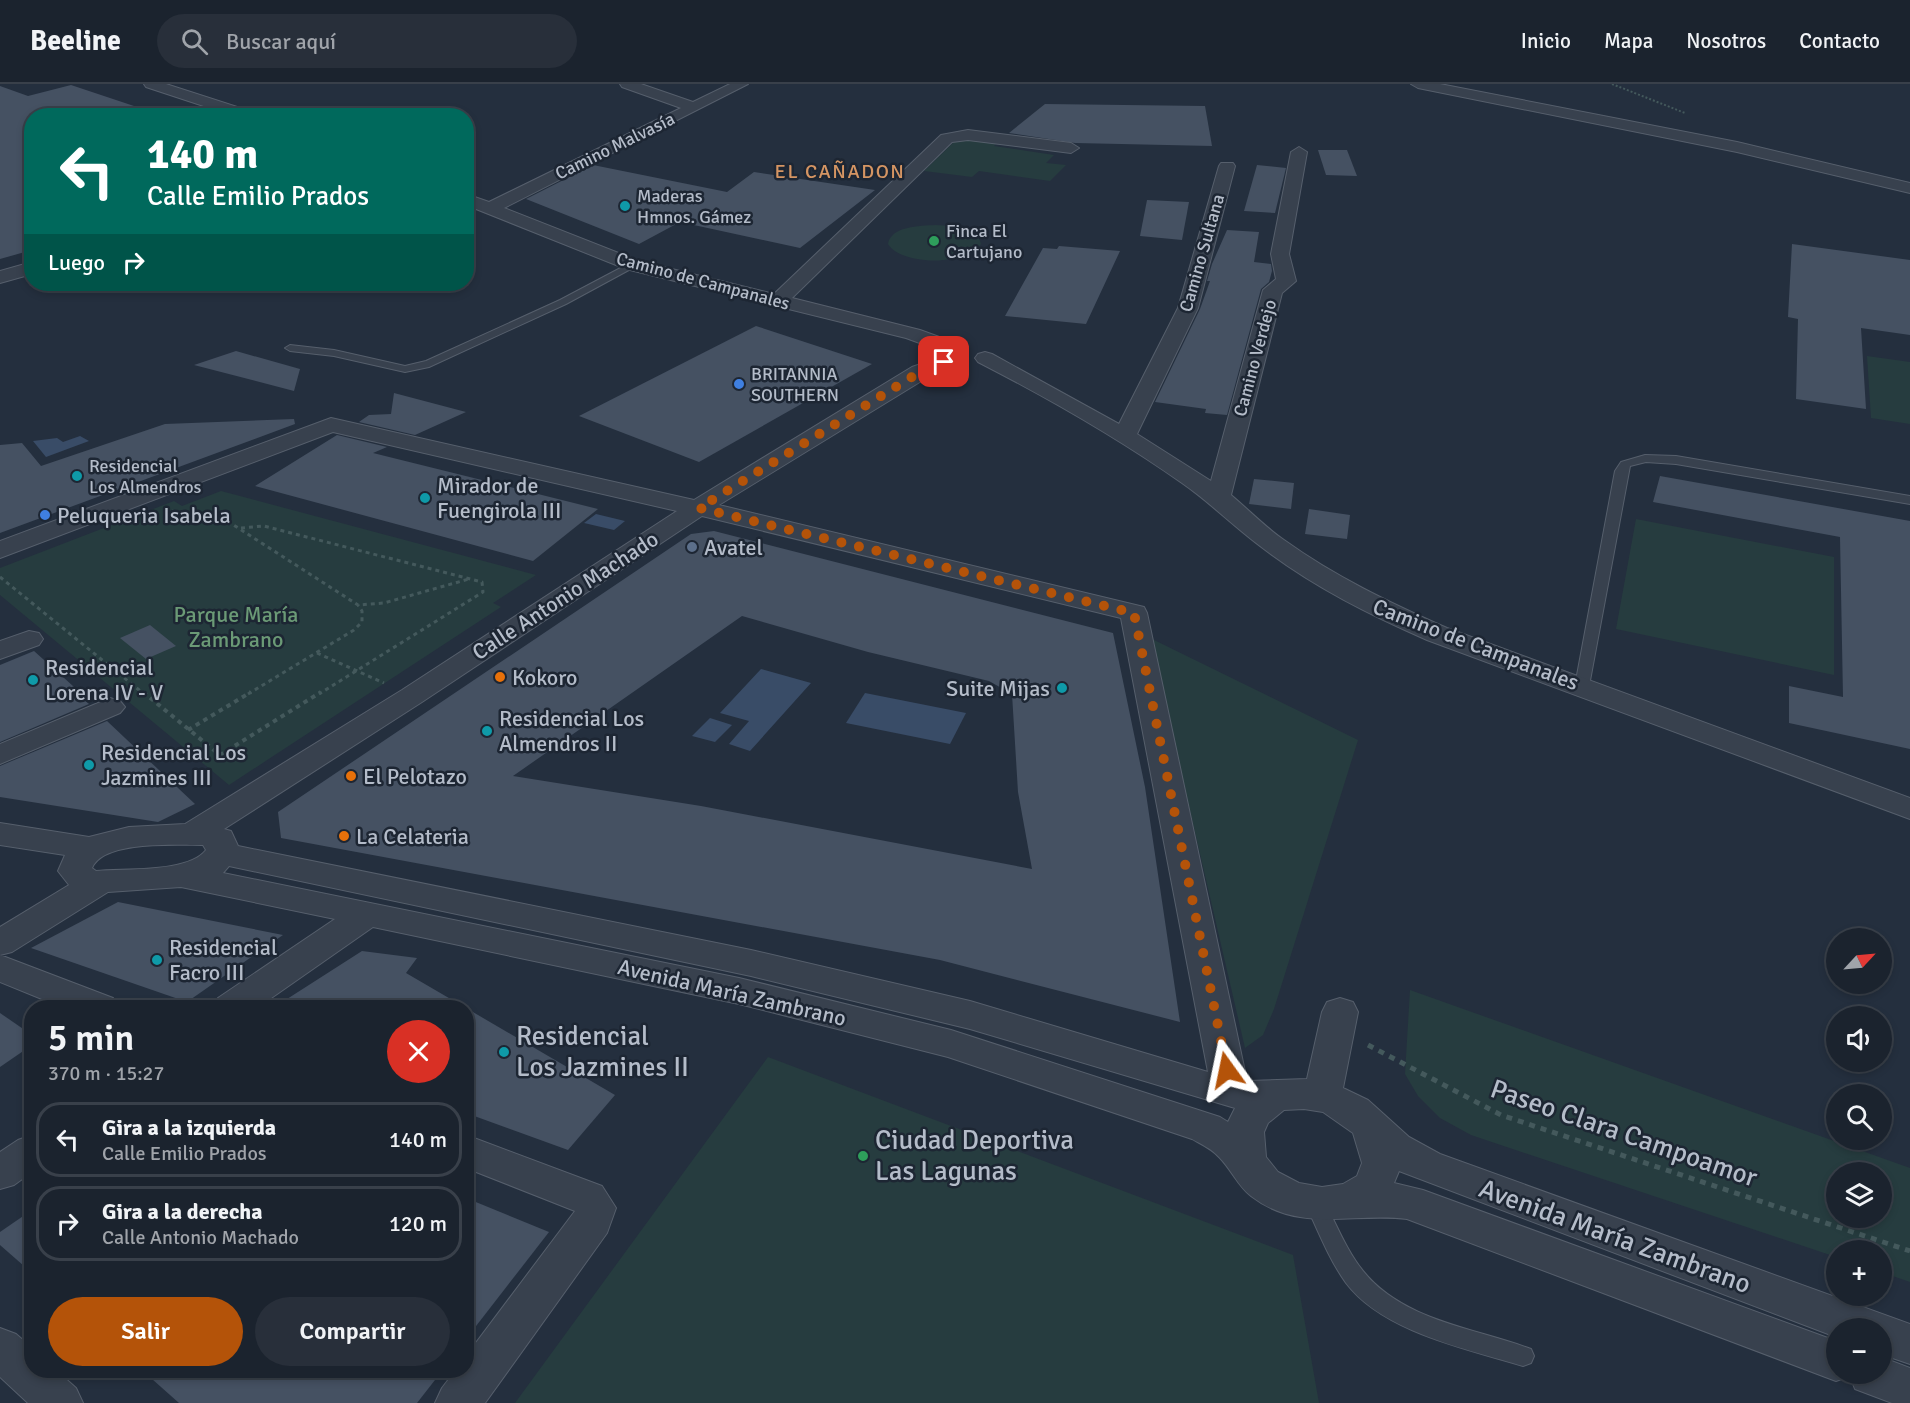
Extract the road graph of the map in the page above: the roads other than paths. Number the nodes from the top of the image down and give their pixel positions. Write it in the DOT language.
graph roads {
  1 [pos="151,84"];
  2 [pos="627,84"];
  3 [pos="741,84"];
  4 [pos="1418,84"];
  5 [pos="1516,87"];
  6 [pos="1486,97"];
  7 [pos="693,107"];
  8 [pos="226,108"];
  9 [pos="1071,148"];
  10 [pos="1299,152"];
  11 [pos="1227,166"];
  12 [pos="1910,188"];
  13 [pos="474,202"];
  14 [pos="490,208"];
  15 [pos="633,265"];
  16 [pos="24,270"];
  17 [pos="0,277"];
  18 [pos="777,302"];
  19 [pos="290,348"];
  20 [pos="961,359"];
  21 [pos="1124,436"];
  22 [pos="1218,498"];
  23 [pos="1910,500"];
  24 [pos="699,508"];
  25 [pos="0,550"];
  26 [pos="29,639"];
  27 [pos="0,651"];
  28 [pos="1582,686"];
  29 [pos="111,707"];
  30 [pos="0,756"];
  31 [pos="1910,809"];
  32 [pos="0,834"];
  33 [pos="191,835"];
  34 [pos="89,848"];
  35 [pos="222,854"];
  36 [pos="182,876"];
  37 [pos="100,882"];
  38 [pos="369,914"];
  39 [pos="0,943"];
  40 [pos="0,968"];
  41 [pos="80,1000"];
  42 [pos="243,1000"];
  43 [pos="1338,1020"];
  44 [pos="1231,1093"];
  45 [pos="1307,1095"];
  46 [pos="1371,1127"];
  47 [pos="474,1154"];
  48 [pos="24,1156"];
  49 [pos="0,1173"];
  50 [pos="1255,1174"];
  51 [pos="1328,1205"];
  52 [pos="1838,1318"];
  53 [pos="1892,1338"];
  54 [pos="1910,1344"];
  55 [pos="0,1348"];
  56 [pos="1523,1356"];
  57 [pos="1826,1357"];
  58 [pos="24,1370"];
  59 [pos="33,1378"];
  60 [pos="1892,1382"];
  61 [pos="1910,1389"];
  62 [pos="60,1403"];
  63 [pos="458,1403"];
  1 -- 8 [label="street"];
  2 -- 7 [label="street"];
  3 -- 7 [label="street, Camino Malvasía"];
  4 -- 6 [label="street"];
  5 -- 6 [label="street"];
  6 -- 12 [label="street"];
  7 -- 14 [label="street, Camino Malvasía"];
  9 -- 18 [label="street"];
  10 -- 22 [label="street, Camino Verdejo"];
  11 -- 21 [label="street, Camino Sultana"];
  13 -- 14 [label="street, Camino de Campanales"];
  14 -- 15 [label="street, Camino de Campanales"];
  15 -- 18 [label="street, Camino de Campanales"];
  15 -- 19 [label="lane"];
  16 -- 17 [label="street"];
  18 -- 20 [label="street, Camino de Campanales"];
  20 -- 21 [label="street, Camino de Campanales"];
  20 -- 24 [label="street, Calle Antonio Machado"];
  21 -- 22 [label="street, Camino de Campanales"];
  22 -- 28 [label="street, Camino de Campanales"];
  23 -- 28 [label="lane"];
  24 -- 25 [label="street"];
  24 -- 33 [label="street, Calle Antonio Machado"];
  24 -- 44 [label="street"];
  26 -- 27 [label="street"];
  28 -- 31 [label="street, Camino de Campanales"];
  29 -- 30 [label="street"];
  32 -- 34 [label="street"];
  33 -- 34 [label="street"];
  33 -- 35 [label="street"];
  34 -- 37 [label="street"];
  35 -- 36 [label="street"];
  35 -- 44 [label="street, Avenida María Zambrano"];
  36 -- 37 [label="street"];
  36 -- 38 [label="street, Avenida María Zambrano"];
  37 -- 39 [label="street"];
  38 -- 42 [label="street"];
  38 -- 50 [label="street, Avenida María Zambrano"];
  40 -- 41 [label="street"];
  43 -- 45 [label="street"];
  44 -- 45 [label="street, Avenida María Zambrano"];
  45 -- 46 [label="street"];
  45 -- 50 [label="street"];
  46 -- 51 [label="street"];
  46 -- 52 [label="street, Avenida María Zambrano"];
  47 -- 63 [label="street"];
  48 -- 49 [label="street"];
  50 -- 51 [label="street"];
  51 -- 56 [label="lane"];
  51 -- 57 [label="street, Avenida María Zambrano"];
  53 -- 54 [label="street"];
  55 -- 58 [label="street"];
  59 -- 62 [label="street"];
  60 -- 61 [label="street"];
}
